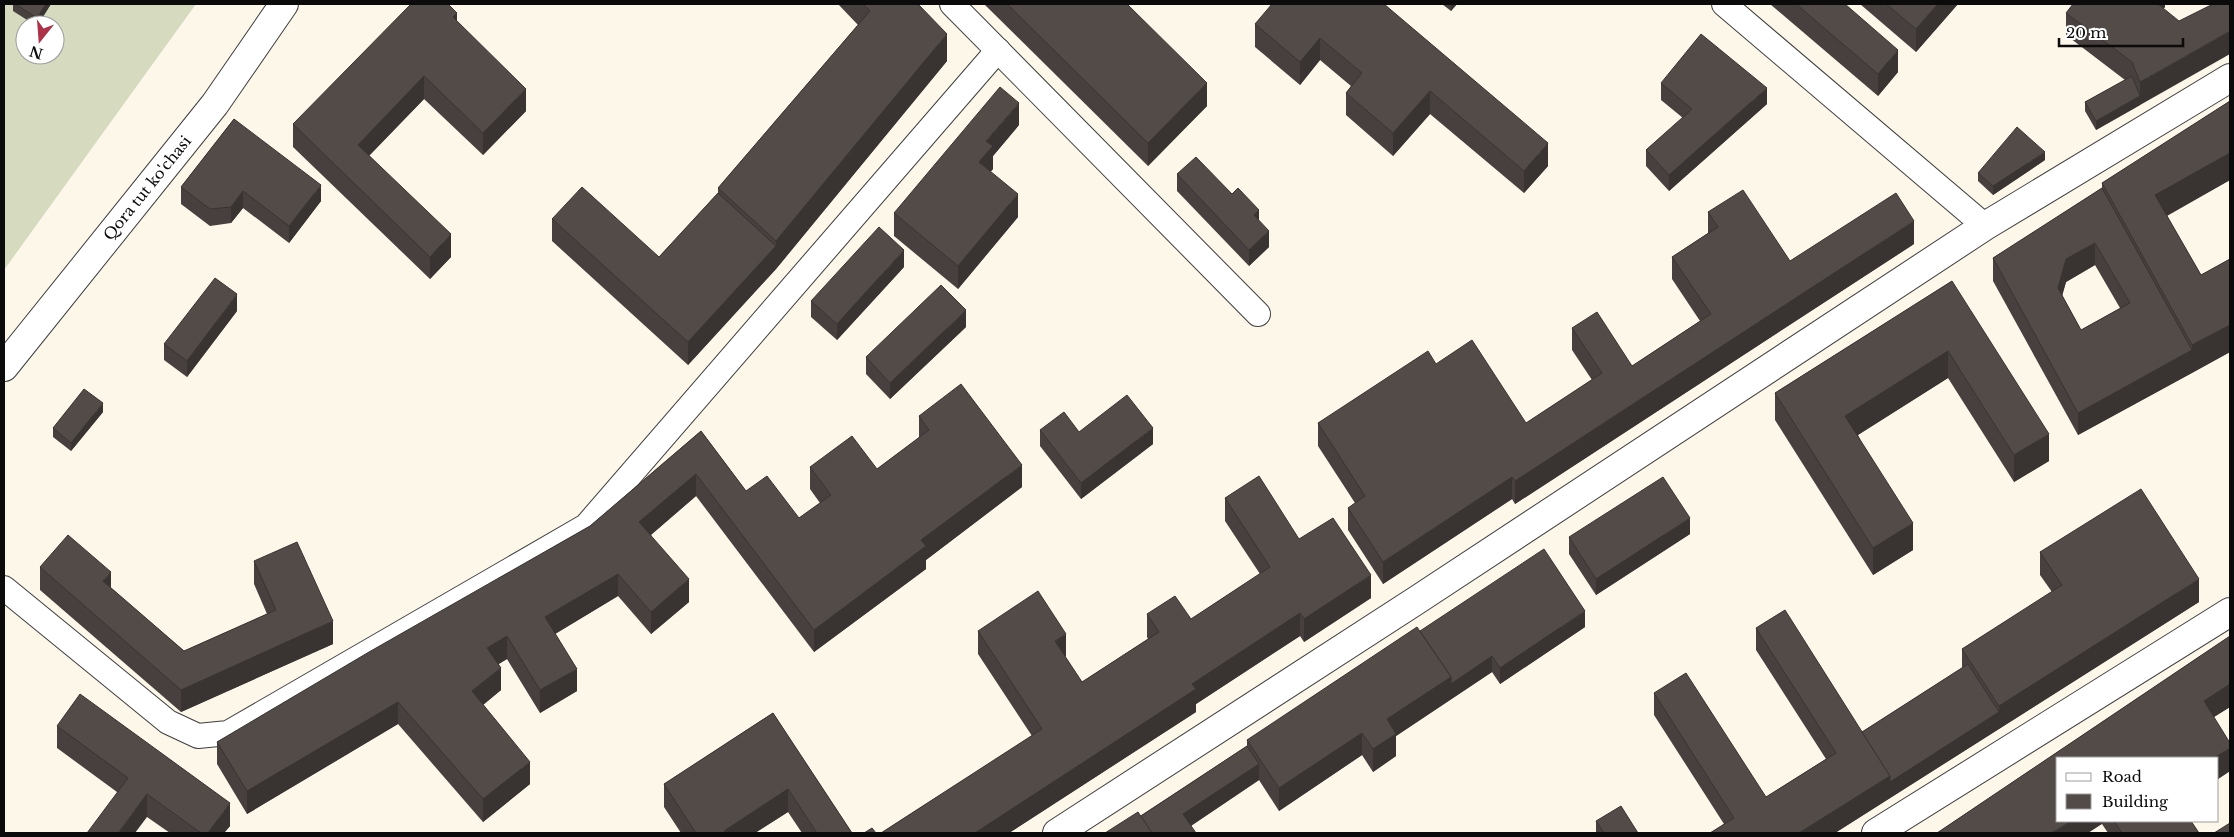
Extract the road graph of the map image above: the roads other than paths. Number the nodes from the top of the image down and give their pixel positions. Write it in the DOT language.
graph roads {
  1 [pos="284,4"];
  2 [pos="952,4"];
  3 [pos="1724,4"];
  4 [pos="998,50"];
  5 [pos="2230,78"];
  6 [pos="1985,226"];
  7 [pos="1258,314"];
  8 [pos="4,367"];
  9 [pos="4,588"];
  10 [pos="2230,612"];
  11 [pos="1058,833"];
  12 [pos="1876,833"];
  1 -- 8 [label="street, Qora tut ko'chasi"];
  2 -- 4 [label="lane"];
  3 -- 6 [label="lane"];
  4 -- 7 [label="lane"];
  4 -- 9 [label="lane"];
  5 -- 6 [label="street"];
  6 -- 11 [label="street"];
  10 -- 12 [label="street"];
}
